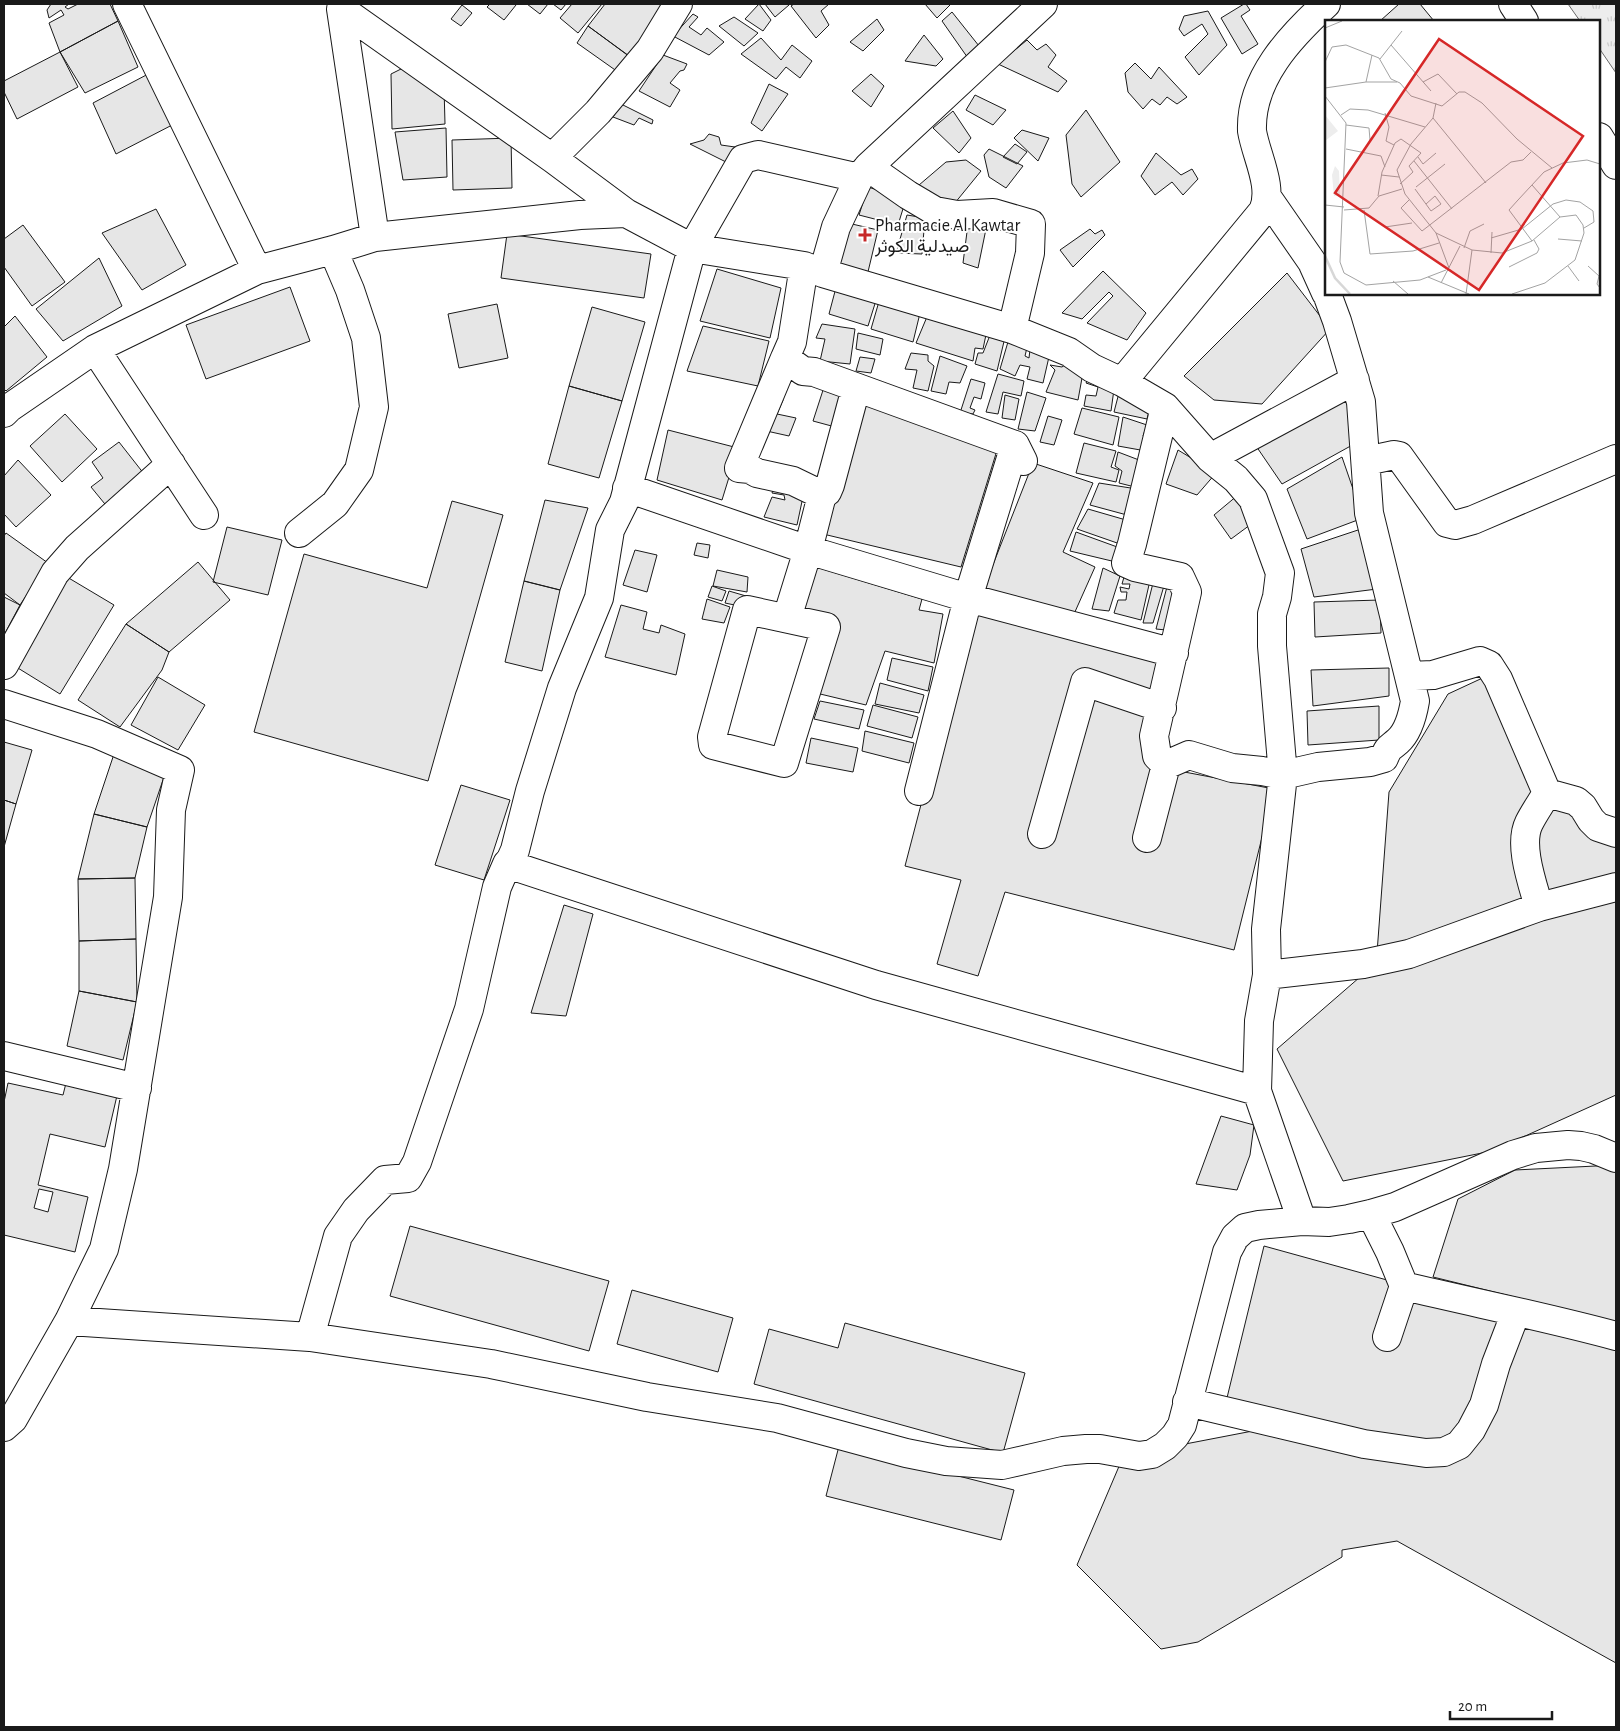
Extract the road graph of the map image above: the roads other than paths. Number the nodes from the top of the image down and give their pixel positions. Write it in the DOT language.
graph roads {
  1 [pos="127,4"];
  2 [pos="678,4"];
  3 [pos="1043,4"];
  4 [pos="1513,4"];
  5 [pos="342,6"];
  6 [pos="1311,9"];
  7 [pos="1523,20"];
  8 [pos="1600,139"];
  9 [pos="552,158"];
  10 [pos="1616,165"];
  11 [pos="863,173"];
  12 [pos="1267,197"];
  13 [pos="626,213"];
  14 [pos="375,237"];
  15 [pos="692,248"];
  16 [pos="333,250"];
  17 [pos="813,269"];
  18 [pos="257,270"];
  19 [pos="1325,291"];
  20 [pos="1327,295"];
  21 [pos="1012,329"];
  22 [pos="95,349"];
  23 [pos="785,358"];
  24 [pos="1355,380"];
  25 [pos="1122,382"];
  26 [pos="856,388"];
  27 [pos="1164,407"];
  28 [pos="4,413"];
  29 [pos="1210,458"];
  30 [pos="1616,459"];
  31 [pos="1366,461"];
  32 [pos="171,464"];
  33 [pos="627,488"];
  34 [pos="822,495"];
  35 [pos="204,515"];
  36 [pos="299,533"];
  37 [pos="808,550"];
  38 [pos="968,598"];
  39 [pos="788,618"];
  40 [pos="1174,652"];
  41 [pos="4,665"];
  42 [pos="1408,676"];
  43 [pos="4,704"];
  44 [pos="1162,708"];
  45 [pos="1166,765"];
  46 [pos="1283,775"];
  47 [pos="919,791"];
  48 [pos="1548,793"];
  49 [pos="1616,833"];
  50 [pos="1042,834"];
  51 [pos="1147,838"];
  52 [pos="507,864"];
  53 [pos="1616,887"];
  54 [pos="1539,907"];
  55 [pos="1267,975"];
  56 [pos="4,1056"];
  57 [pos="137,1088"];
  58 [pos="1257,1090"];
  59 [pos="1616,1158"];
  60 [pos="1371,1214"];
  61 [pos="1302,1221"];
  62 [pos="1404,1286"];
  63 [pos="1516,1312"];
  64 [pos="69,1321"];
  65 [pos="1387,1336"];
  66 [pos="1616,1336"];
  67 [pos="310,1337"];
  68 [pos="1187,1402"];
  69 [pos="4,1428"];
  1 -- 18 [label="street"];
  2 -- 9 [label="street"];
  3 -- 11 [label="street"];
  4 -- 7 [label="street"];
  5 -- 9 [label="street"];
  5 -- 14 [label="street"];
  6 -- 12 [label="street"];
  8 -- 10 [label="street"];
  9 -- 13 [label="street"];
  11 -- 15 [label="street"];
  11 -- 17 [label="street"];
  11 -- 21 [label="street"];
  12 -- 19 [label="street"];
  12 -- 25 [label="street"];
  13 -- 14 [label="street"];
  13 -- 15 [label="street"];
  14 -- 16 [label="street"];
  15 -- 17 [label="street"];
  15 -- 33 [label="street"];
  16 -- 18 [label="street"];
  16 -- 36 [label="street"];
  17 -- 21 [label="street"];
  17 -- 23 [label="street"];
  18 -- 22 [label="street"];
  20 -- 24 [label="street"];
  21 -- 25 [label="street"];
  22 -- 28 [label="street"];
  22 -- 32 [label="street"];
  23 -- 26 [label="street"];
  23 -- 34 [label="street"];
  24 -- 29 [label="street"];
  24 -- 31 [label="street"];
  25 -- 27 [label="street"];
  26 -- 34 [label="street"];
  26 -- 38 [label="street"];
  27 -- 29 [label="street"];
  27 -- 40 [label="street"];
  29 -- 46 [label="street"];
  30 -- 31 [label="street"];
  31 -- 42 [label="street"];
  32 -- 35 [label="street"];
  32 -- 41 [label="street"];
  33 -- 37 [label="street"];
  33 -- 52 [label="street"];
  34 -- 37 [label="street"];
  37 -- 38 [label="street"];
  37 -- 39 [label="street"];
  38 -- 40 [label="street"];
  38 -- 47 [label="street"];
  39 -- 39 [label="street"];
  40 -- 44 [label="street"];
  42 -- 46 [label="street"];
  42 -- 48 [label="street"];
  43 -- 57 [label="street"];
  44 -- 45 [label="street"];
  44 -- 50 [label="street"];
  45 -- 46 [label="street"];
  45 -- 51 [label="street"];
  46 -- 55 [label="street"];
  48 -- 49 [label="street"];
  48 -- 54 [label="street"];
  52 -- 58 [label="street"];
  52 -- 67 [label="street"];
  53 -- 54 [label="street"];
  54 -- 55 [label="street"];
  55 -- 58 [label="street"];
  56 -- 57 [label="street"];
  57 -- 64 [label="street"];
  58 -- 61 [label="street"];
  59 -- 60 [label="street"];
  60 -- 61 [label="street"];
  60 -- 62 [label="street"];
  61 -- 68 [label="street"];
  62 -- 63 [label="street"];
  62 -- 65 [label="street"];
  63 -- 66 [label="street"];
  63 -- 68 [label="street"];
  64 -- 67 [label="street"];
  64 -- 69 [label="street"];
  67 -- 68 [label="street"];
}
